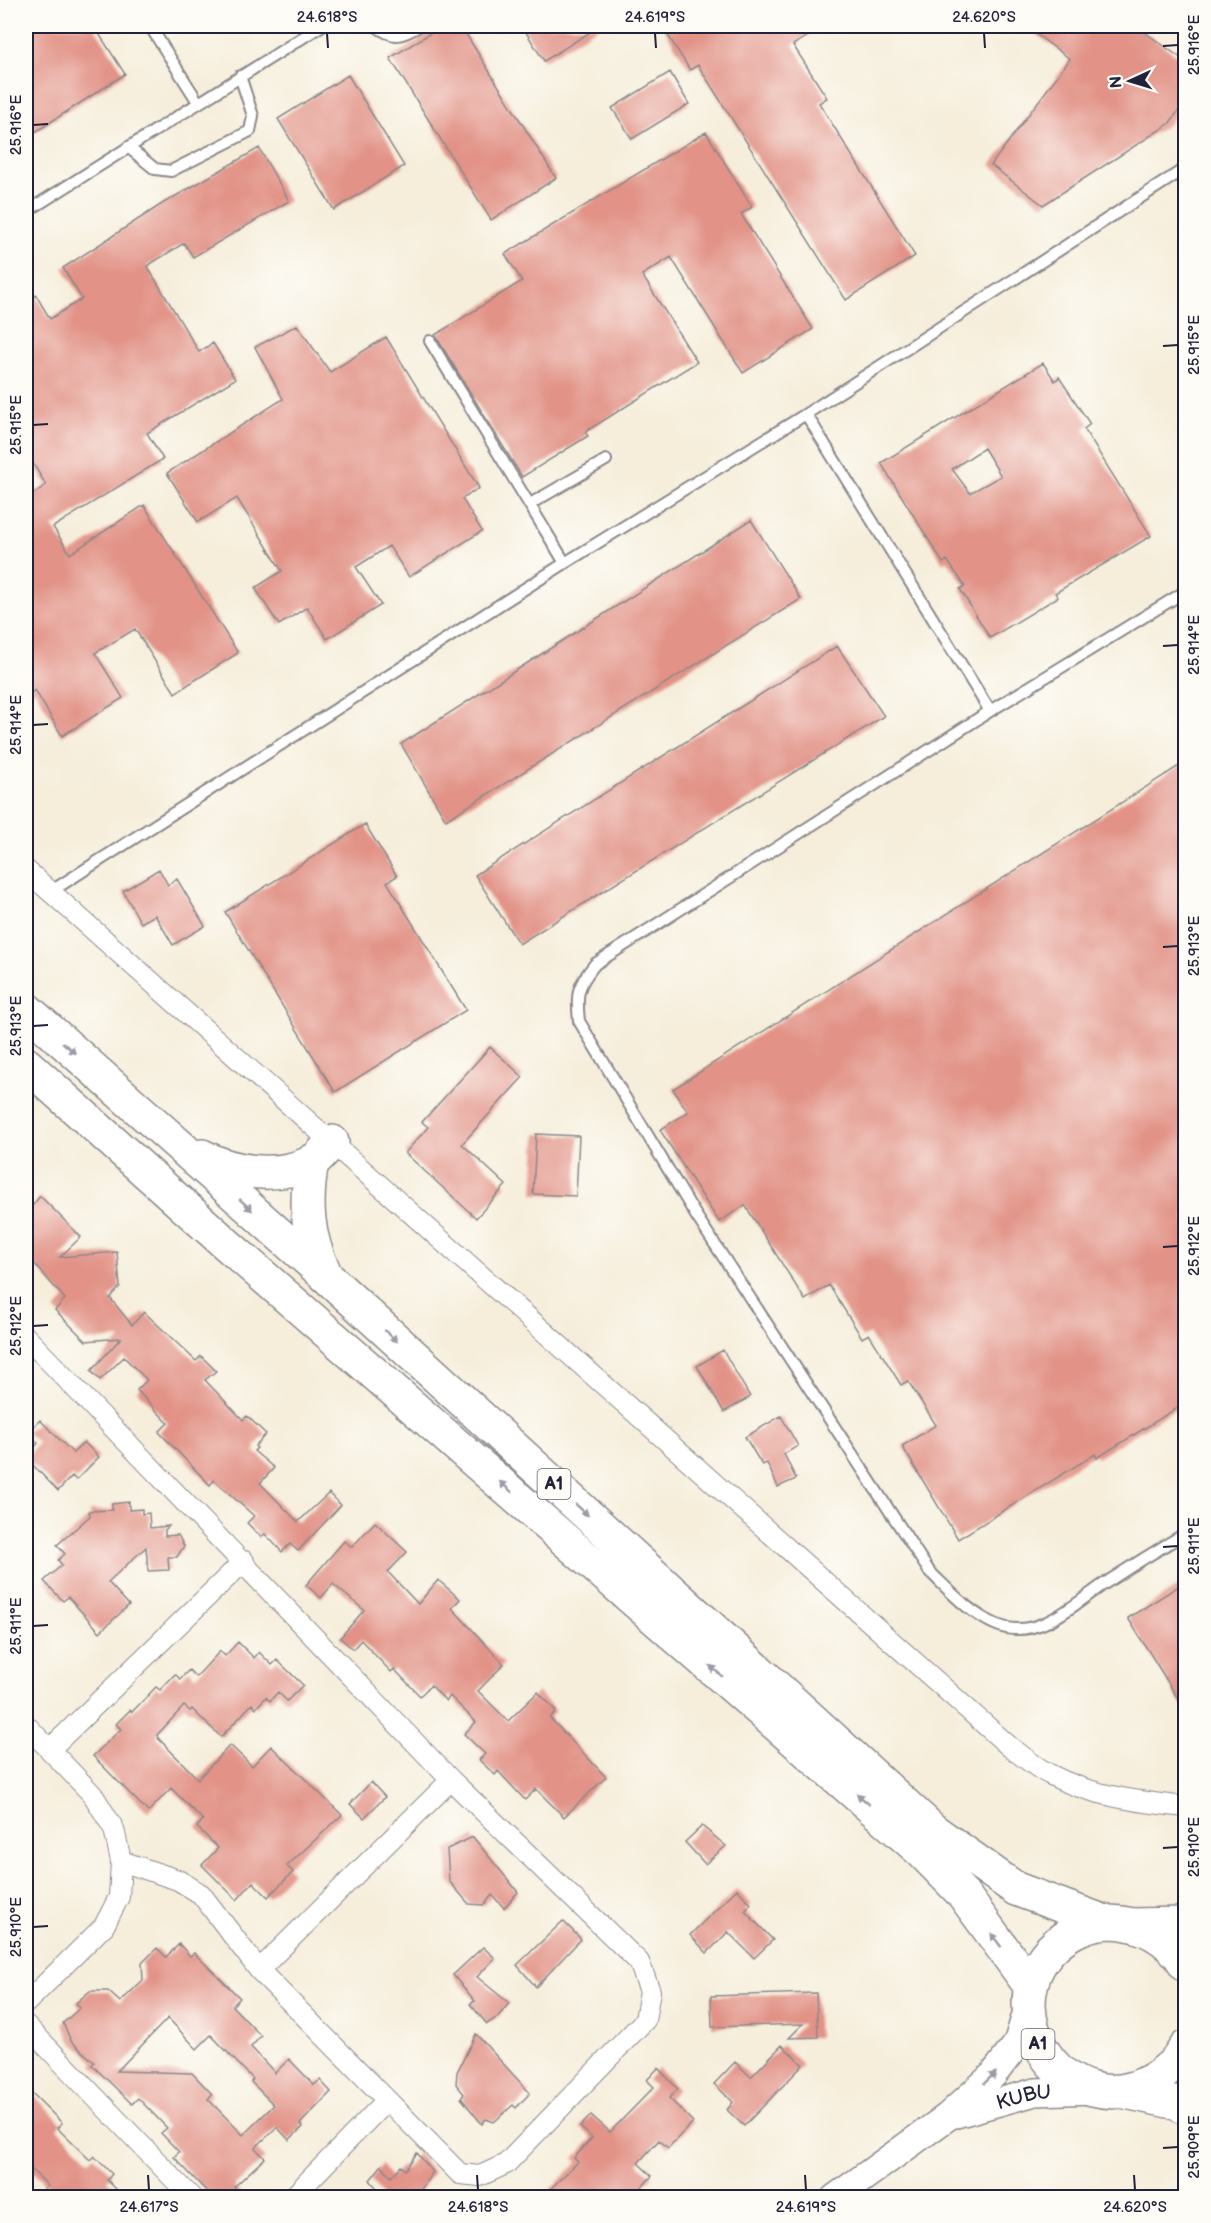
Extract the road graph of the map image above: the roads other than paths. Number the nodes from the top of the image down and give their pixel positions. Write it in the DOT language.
graph roads {
  1 [pos="150,26"];
  2 [pos="321,26"];
  3 [pos="376,26"];
  4 [pos="419,26"];
  5 [pos="240,76"];
  6 [pos="198,102"];
  7 [pos="128,147"];
  8 [pos="1185,168"];
  9 [pos="26,212"];
  10 [pos="430,341"];
  11 [pos="806,414"];
  12 [pos="606,460"];
  13 [pos="530,504"];
  14 [pos="566,562"];
  15 [pos="1185,591"];
  16 [pos="990,711"];
  17 [pos="26,870"];
  18 [pos="50,892"];
  19 [pos="26,1009"];
  20 [pos="26,1064"];
  21 [pos="158,1126"];
  22 [pos="322,1152"];
  23 [pos="327,1277"];
  24 [pos="26,1337"];
  25 [pos="1185,1533"];
  26 [pos="244,1561"];
  27 [pos="26,1725"];
  28 [pos="51,1749"];
  29 [pos="451,1780"];
  30 [pos="1185,1807"];
  31 [pos="121,1861"];
  32 [pos="1185,1921"];
  33 [pos="1114,1922"];
  34 [pos="1185,1965"];
  35 [pos="259,1970"];
  36 [pos="1030,1996"];
  37 [pos="26,2003"];
  38 [pos="26,2025"];
  39 [pos="1185,2047"];
  40 [pos="1111,2090"];
  41 [pos="386,2101"];
  42 [pos="1185,2108"];
  43 [pos="947,2117"];
  44 [pos="192,2198"];
  45 [pos="292,2198"];
  46 [pos="835,2198"];
  1 -- 6 [label="lane"];
  2 -- 5 [label="lane"];
  3 -- 4 [label="lane"];
  5 -- 6 [label="lane"];
  5 -- 7 [label="lane"];
  6 -- 7 [label="lane"];
  7 -- 9 [label="lane"];
  8 -- 11 [label="lane"];
  10 -- 13 [label="lane"];
  11 -- 14 [label="lane"];
  11 -- 16 [label="lane"];
  12 -- 13 [label="lane"];
  13 -- 14 [label="lane"];
  14 -- 18 [label="lane"];
  15 -- 16 [label="lane"];
  16 -- 25 [label="lane"];
  17 -- 18 [label="street"];
  18 -- 22 [label="street"];
  19 -- 21 [label="highway, A1, one-way"];
  36 -- 20 [label="highway, A1, one-way"];
  21 -- 22 [label="highway"];
  21 -- 23 [label="highway, A1, one-way"];
  22 -- 23 [label="highway"];
  22 -- 30 [label="street"];
  23 -- 33 [label="highway, A1, one-way"];
  24 -- 26 [label="street"];
  26 -- 28 [label="street"];
  26 -- 29 [label="street"];
  27 -- 28 [label="street"];
  28 -- 31 [label="street"];
  29 -- 35 [label="street"];
  29 -- 41 [label="street"];
  31 -- 35 [label="street"];
  31 -- 37 [label="street"];
  32 -- 33 [label="main road"];
  33 -- 34 [label="highway, A1"];
  33 -- 36 [label="highway"];
  35 -- 41 [label="street"];
  36 -- 40 [label="highway, A1"];
  43 -- 36 [label="main road, KUBU, one-way"];
  38 -- 44 [label="street"];
  39 -- 40 [label="highway"];
  40 -- 42 [label="highway, A1"];
  40 -- 43 [label="main road, KUBU"];
  41 -- 45 [label="street"];
  43 -- 46 [label="main road, KUBU"];
}
